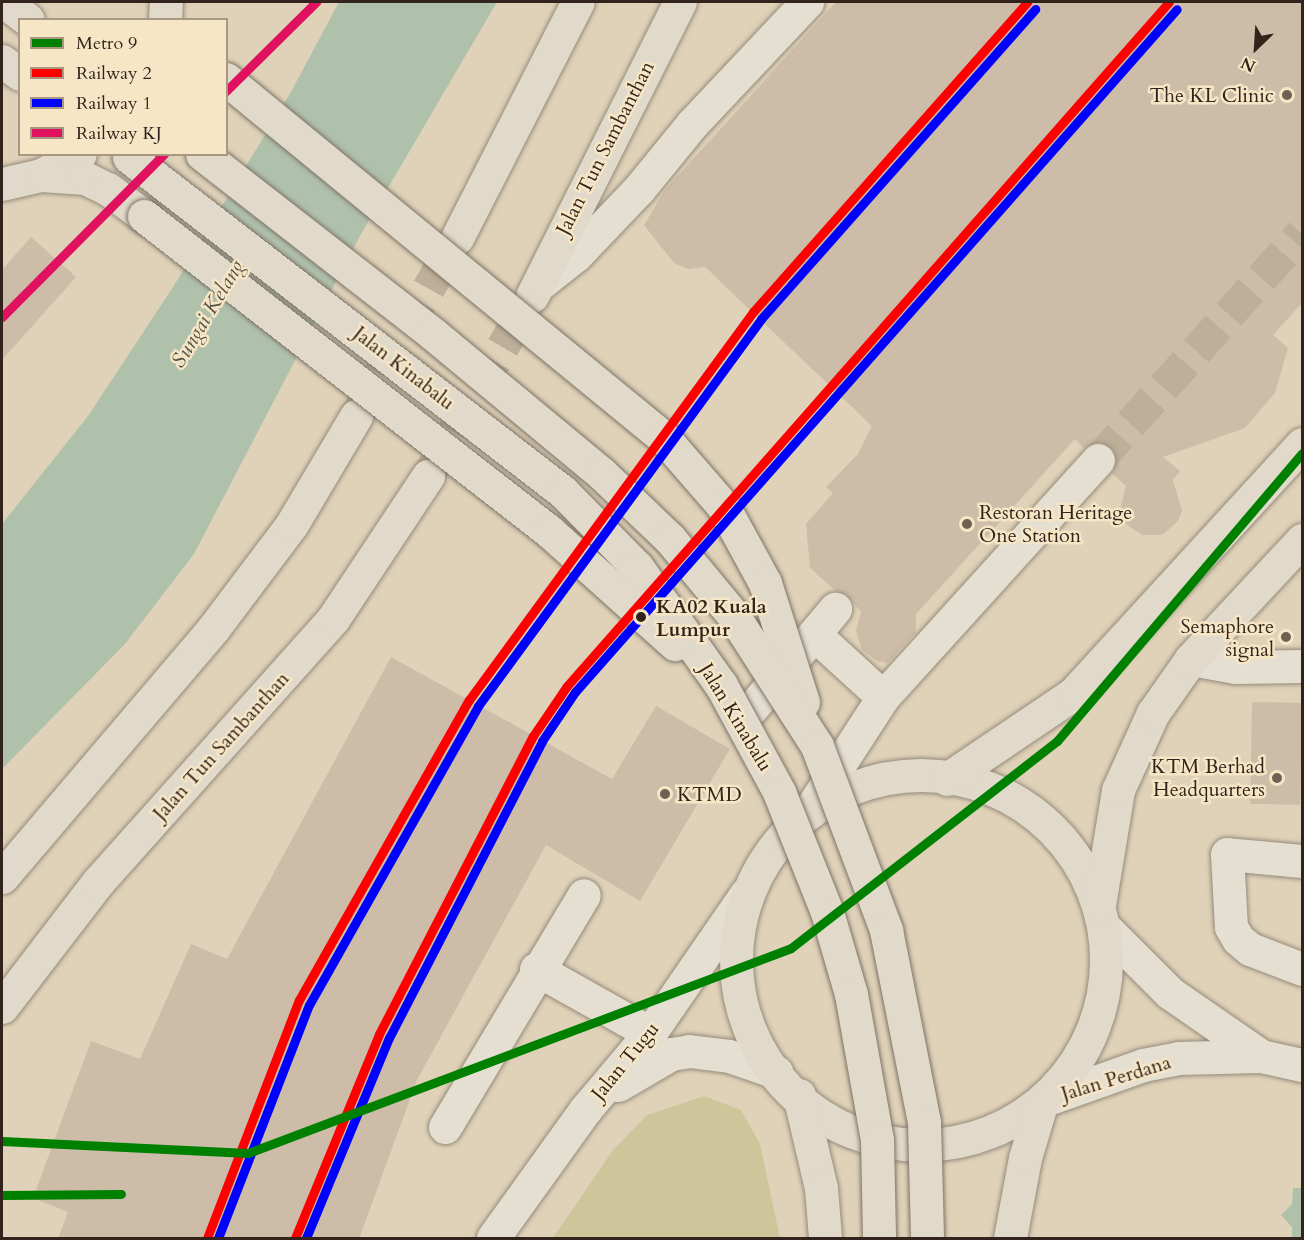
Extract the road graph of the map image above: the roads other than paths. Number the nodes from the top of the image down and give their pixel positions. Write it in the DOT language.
graph roads {
  1 [pos="5,2"];
  2 [pos="166,2"];
  3 [pos="578,2"];
  4 [pos="680,2"];
  5 [pos="807,2"];
  6 [pos="25,18"];
  7 [pos="165,18"];
  8 [pos="2,61"];
  9 [pos="18,73"];
  10 [pos="228,81"];
  11 [pos="76,156"];
  12 [pos="129,156"];
  13 [pos="205,156"];
  14 [pos="41,175"];
  15 [pos="2,184"];
  16 [pos="457,238"];
  17 [pos="535,291"];
  18 [pos="356,416"];
  19 [pos="1302,444"];
  20 [pos="1098,460"];
  21 [pos="428,476"];
  22 [pos="1302,540"];
  23 [pos="835,609"];
  24 [pos="814,634"];
  25 [pos="1191,659"];
  26 [pos="1302,666"];
  27 [pos="721,685"];
  28 [pos="884,697"];
  29 [pos="751,709"];
  30 [pos="817,746"];
  31 [pos="948,779"];
  32 [pos="809,811"];
  33 [pos="1302,861"];
  34 [pos="2,877"];
  35 [pos="746,894"];
  36 [pos="584,895"];
  37 [pos="1102,916"];
  38 [pos="537,969"];
  39 [pos="1302,969"];
  40 [pos="2,1007"];
  41 [pos="650,1033"];
  42 [pos="1262,1056"];
  43 [pos="1302,1065"];
  44 [pos="776,1072"];
  45 [pos="799,1095"];
  46 [pos="1042,1101"];
  47 [pos="585,1110"];
  48 [pos="445,1127"];
  49 [pos="492,1239"];
  50 [pos="825,1239"];
  51 [pos="879,1239"];
  52 [pos="927,1239"];
  53 [pos="1010,1239"];
  1 -- 6 [label="main road"];
  2 -- 7 [label="main road"];
  3 -- 16 [label="main road"];
  4 -- 17 [label="main road, Jalan Tun Sambanthan"];
  5 -- 17 [label="street"];
  8 -- 9 [label="main road"];
  10 -- 30 [label="main road, bridge"];
  11 -- 14 [label="main road"];
  12 -- 27 [label="main road, Jalan Kinabalu, bridge"];
  13 -- 30 [label="main road, bridge"];
  14 -- 15 [label="main road"];
  14 -- 27 [label="main road, bridge"];
  18 -- 34 [label="main road"];
  19 -- 31 [label="main road"];
  20 -- 28 [label="street"];
  21 -- 40 [label="main road, Jalan Tun Sambanthan"];
  22 -- 25 [label="main road"];
  23 -- 24 [label="street"];
  24 -- 28 [label="street"];
  24 -- 29 [label="street"];
  25 -- 26 [label="street"];
  25 -- 37 [label="main road"];
  27 -- 51 [label="main road, Jalan Kinabalu, bridge"];
  28 -- 32 [label="street"];
  30 -- 52 [label="main road, bridge"];
  31 -- 32 [label="main road"];
  31 -- 37 [label="main road"];
  32 -- 35 [label="main road"];
  33 -- 39 [label="street"];
  35 -- 41 [label="street, Jalan Tugu"];
  35 -- 44 [label="main road"];
  36 -- 38 [label="street"];
  37 -- 42 [label="street, Jalan Perdana"];
  37 -- 46 [label="main road"];
  38 -- 41 [label="street"];
  38 -- 48 [label="street"];
  41 -- 47 [label="street, Jalan Tugu"];
  42 -- 43 [label="street, Jalan Perdana"];
  42 -- 46 [label="street, Jalan Perdana"];
  44 -- 45 [label="main road"];
  44 -- 47 [label="street, Jalan Tugu"];
  45 -- 46 [label="main road"];
  45 -- 50 [label="main road"];
  46 -- 53 [label="main road"];
  47 -- 49 [label="street, Jalan Tugu"];
}
